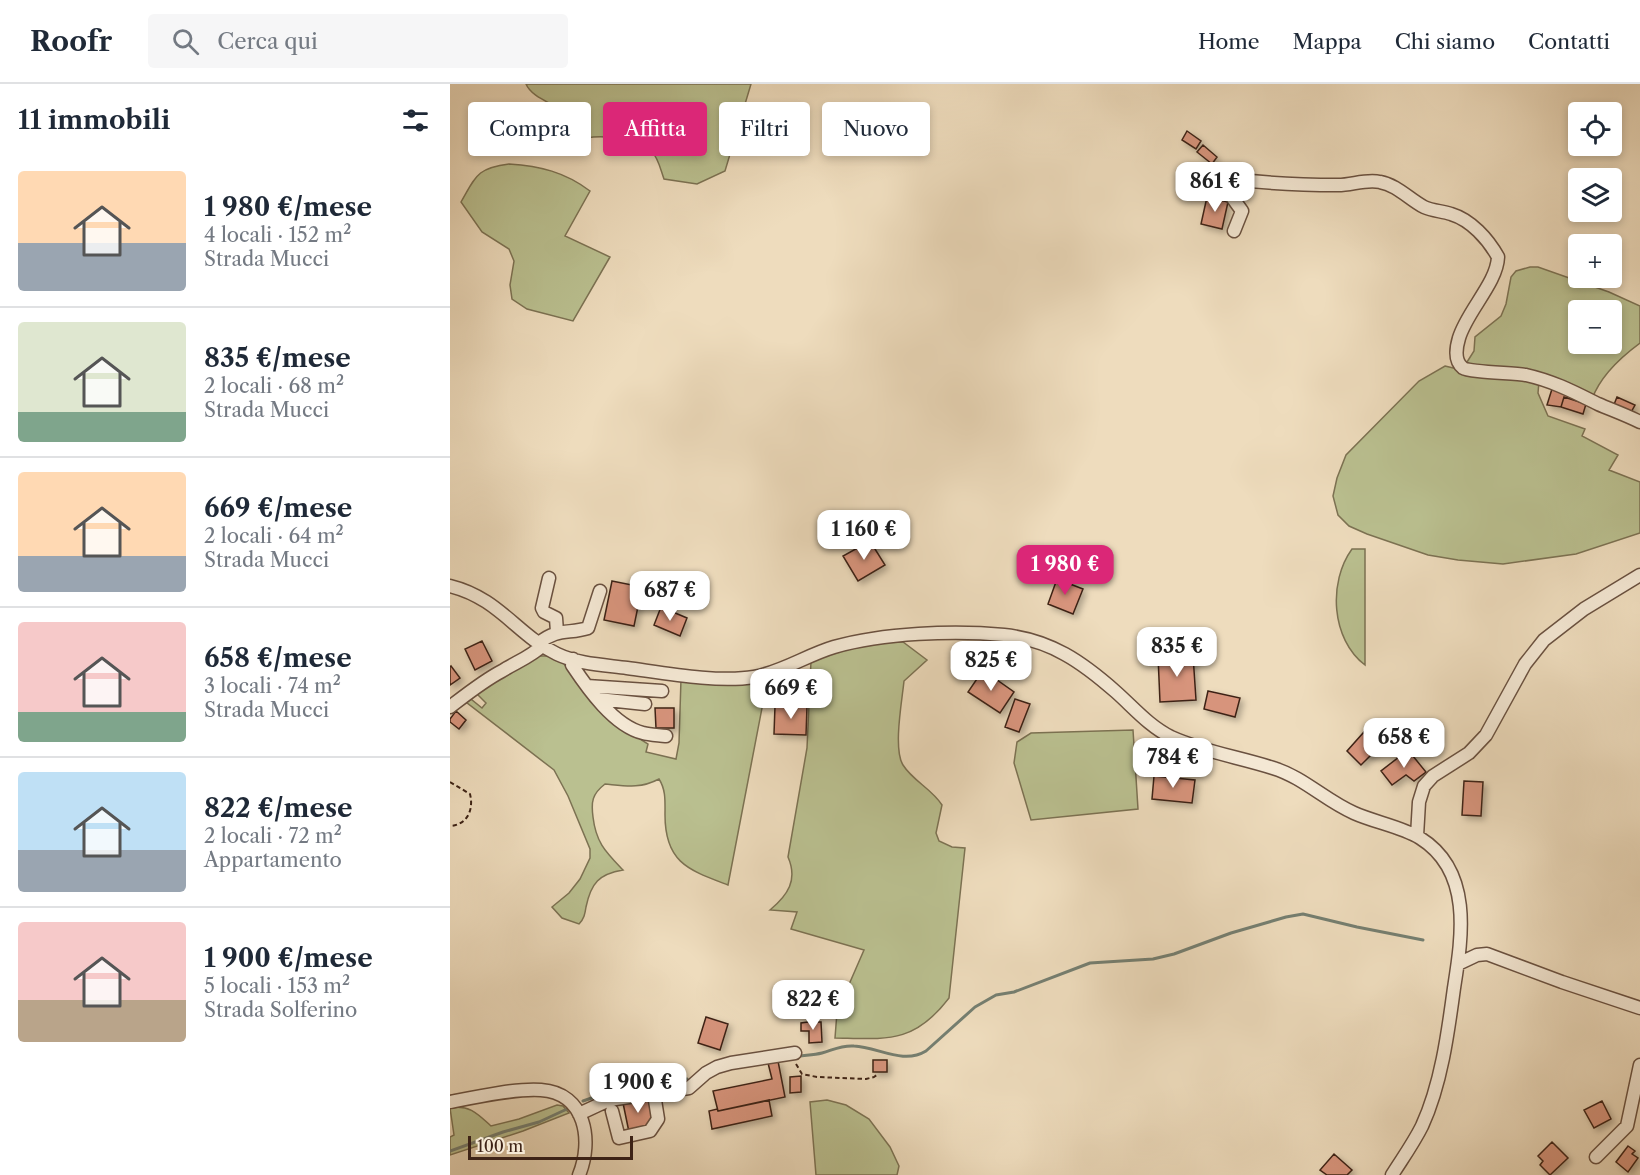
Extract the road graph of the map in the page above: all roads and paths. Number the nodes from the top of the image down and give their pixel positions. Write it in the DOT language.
graph roads {
  1 [pos="1234,231"];
  2 [pos="1640,422"];
  3 [pos="1640,575"];
  4 [pos="549,578"];
  5 [pos="450,586"];
  6 [pos="600,591"];
  7 [pos="557,632"];
  8 [pos="541,644"];
  9 [pos="573,659"];
  10 [pos="587,686"];
  11 [pos="662,691"];
  12 [pos="598,699"];
  13 [pos="645,704"];
  14 [pos="450,707"];
  15 [pos="666,736"];
  16 [pos="450,782"];
  17 [pos="450,826"];
  18 [pos="1418,836"];
  19 [pos="1458,964"];
  20 [pos="1640,1008"];
  21 [pos="794,1053"];
  22 [pos="1640,1065"];
  23 [pos="878,1074"];
  24 [pos="654,1094"];
  25 [pos="450,1102"];
  26 [pos="612,1112"];
  27 [pos="579,1114"];
  28 [pos="1596,1157"];
  29 [pos="579,1175"];
  30 [pos="1392,1175"];
  1 -- 2 [label="street"];
  3 -- 18 [label="street"];
  4 -- 7 [label="street"];
  5 -- 8 [label="street"];
  6 -- 7 [label="street"];
  7 -- 8 [label="street"];
  8 -- 9 [label="street"];
  8 -- 14 [label="street"];
  9 -- 10 [label="street"];
  9 -- 18 [label="street"];
  10 -- 11 [label="street"];
  10 -- 12 [label="street"];
  12 -- 13 [label="street"];
  12 -- 15 [label="street"];
  16 -- 17 [label="path"];
  18 -- 19 [label="street"];
  19 -- 20 [label="street"];
  19 -- 30 [label="street"];
  21 -- 23 [label="path"];
  21 -- 24 [label="street"];
  22 -- 28 [label="street"];
  24 -- 26 [label="street"];
  24 -- 27 [label="street"];
  25 -- 27 [label="street"];
  27 -- 29 [label="street"];
}
